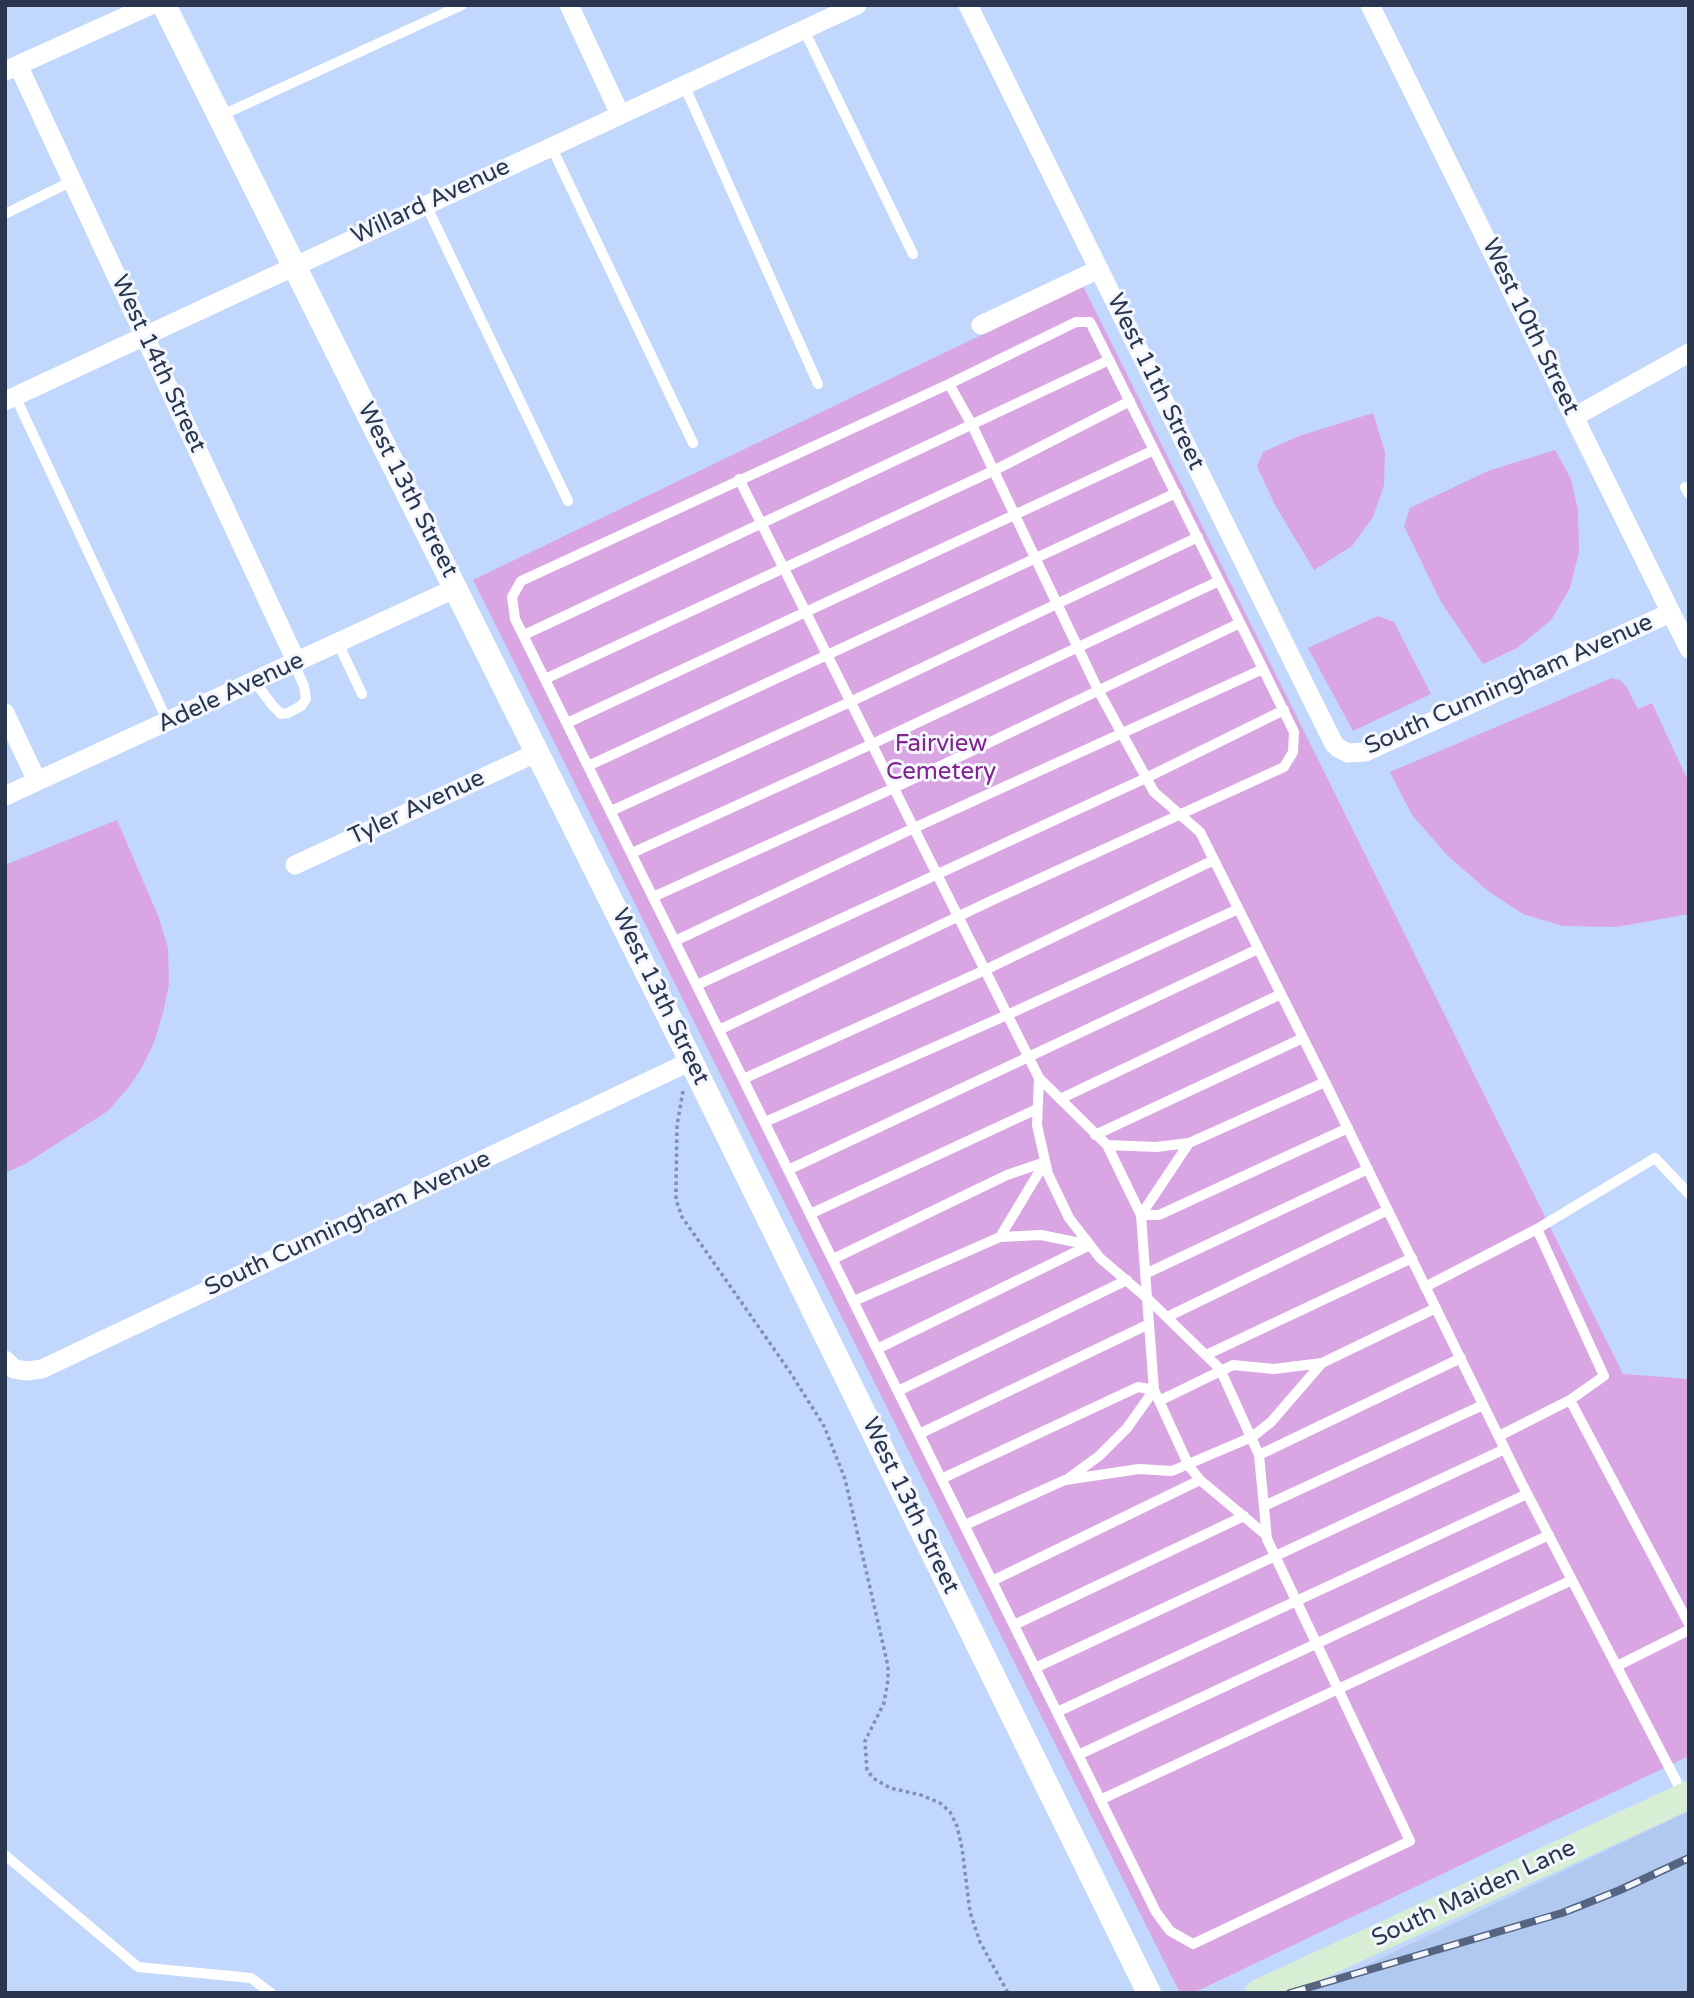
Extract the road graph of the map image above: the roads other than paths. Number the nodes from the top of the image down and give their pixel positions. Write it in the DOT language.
graph roads {
  1 [pos="151,5"];
  2 [pos="164,5"];
  3 [pos="462,5"];
  4 [pos="569,5"];
  5 [pos="858,5"];
  6 [pos="968,5"];
  7 [pos="1370,5"];
  8 [pos="804,30"];
  9 [pos="12,68"];
  10 [pos="684,85"];
  11 [pos="620,114"];
  12 [pos="219,117"];
  13 [pos="551,146"];
  14 [pos="72,181"];
  15 [pos="426,205"];
  16 [pos="5,214"];
  17 [pos="913,254"];
  18 [pos="295,266"];
  19 [pos="1099,269"];
  20 [pos="981,325"];
  21 [pos="144,335"];
  22 [pos="1689,353"];
  23 [pos="1109,360"];
  24 [pos="818,384"];
  25 [pos="949,384"];
  26 [pos="10,398"];
  27 [pos="1130,401"];
  28 [pos="1574,417"];
  29 [pos="972,425"];
  30 [pos="693,443"];
  31 [pos="1154,450"];
  32 [pos="995,470"];
  33 [pos="739,479"];
  34 [pos="1176,493"];
  35 [pos="568,501"];
  36 [pos="1015,515"];
  37 [pos="761,524"];
  38 [pos="1198,537"];
  39 [pos="1034,558"];
  40 [pos="783,568"];
  41 [pos="1219,580"];
  42 [pos="456,588"];
  43 [pos="1057,604"];
  44 [pos="805,611"];
  45 [pos="1670,613"];
  46 [pos="1240,622"];
  47 [pos="524,635"];
  48 [pos="338,643"];
  49 [pos="1078,645"];
  50 [pos="1689,649"];
  51 [pos="827,655"];
  52 [pos="296,663"];
  53 [pos="1264,670"];
  54 [pos="545,678"];
  55 [pos="255,682"];
  56 [pos="1098,690"];
  57 [pos="362,694"];
  58 [pos="850,702"];
  59 [pos="1284,710"];
  60 [pos="5,713"];
  61 [pos="168,722"];
  62 [pos="567,723"];
  63 [pos="1122,734"];
  64 [pos="872,744"];
  65 [pos="538,752"];
  66 [pos="1348,753"];
  67 [pos="589,766"];
  68 [pos="1146,778"];
  69 [pos="37,781"];
  70 [pos="894,788"];
  71 [pos="5,796"];
  72 [pos="611,811"];
  73 [pos="1178,815"];
  74 [pos="914,828"];
  75 [pos="632,853"];
  76 [pos="1214,860"];
  77 [pos="295,865"];
  78 [pos="937,874"];
  79 [pos="653,897"];
  80 [pos="1238,909"];
  81 [pos="958,917"];
  82 [pos="675,941"];
  83 [pos="1258,948"];
  84 [pos="985,970"];
  85 [pos="697,985"];
  86 [pos="1281,994"];
  87 [pos="1007,1015"];
  88 [pos="719,1030"];
  89 [pos="1303,1038"];
  90 [pos="1029,1058"];
  91 [pos="687,1063"];
  92 [pos="1039,1078"];
  93 [pos="743,1079"];
  94 [pos="1325,1082"];
  95 [pos="1060,1099"];
  96 [pos="1037,1109"];
  97 [pos="765,1122"];
  98 [pos="1348,1128"];
  99 [pos="1095,1135"];
  100 [pos="1189,1143"];
  101 [pos="1107,1145"];
  102 [pos="1045,1162"];
  103 [pos="1368,1169"];
  104 [pos="788,1170"];
  105 [pos="1689,1194"];
  106 [pos="1388,1210"];
  107 [pos="810,1214"];
  108 [pos="1141,1214"];
  109 [pos="1537,1229"];
  110 [pos="1000,1237"];
  111 [pos="1090,1245"];
  112 [pos="1412,1258"];
  113 [pos="833,1259"];
  114 [pos="1145,1274"];
  115 [pos="1127,1280"];
  116 [pos="1425,1287"];
  117 [pos="1147,1298"];
  118 [pos="854,1301"];
  119 [pos="1436,1308"];
  120 [pos="1167,1317"];
  121 [pos="1149,1324"];
  122 [pos="877,1349"];
  123 [pos="1206,1355"];
  124 [pos="1461,1358"];
  125 [pos="5,1360"];
  126 [pos="1322,1363"];
  127 [pos="1220,1370"];
  128 [pos="1154,1390"];
  129 [pos="898,1391"];
  130 [pos="1570,1400"];
  131 [pos="1159,1401"];
  132 [pos="1483,1405"];
  133 [pos="919,1434"];
  134 [pos="1499,1436"];
  135 [pos="1252,1437"];
  136 [pos="1505,1449"];
  137 [pos="1259,1455"];
  138 [pos="1189,1466"];
  139 [pos="942,1479"];
  140 [pos="1066,1480"];
  141 [pos="1200,1480"];
  142 [pos="1527,1494"];
  143 [pos="1264,1506"];
  144 [pos="1244,1516"];
  145 [pos="965,1525"];
  146 [pos="1266,1535"];
  147 [pos="1549,1535"];
  148 [pos="1276,1558"];
  149 [pos="1572,1580"];
  150 [pos="992,1581"];
  151 [pos="1296,1600"];
  152 [pos="1689,1624"];
  153 [pos="1014,1625"];
  154 [pos="1689,1630"];
  155 [pos="1317,1643"];
  156 [pos="1617,1667"];
  157 [pos="1035,1668"];
  158 [pos="1338,1688"];
  159 [pos="1057,1712"];
  160 [pos="1078,1755"];
  161 [pos="1686,1796"];
  162 [pos="1100,1800"];
  163 [pos="5,1855"];
  164 [pos="271,1993"];
  165 [pos="1149,1993"];
  166 [pos="1259,1993"];
  1 -- 9 [label="street"];
  2 -- 12 [label="street, West 13th Street"];
  3 -- 12 [label="lane"];
  4 -- 11 [label="street"];
  5 -- 8 [label="street, Willard Avenue"];
  6 -- 19 [label="street, West 11th Street"];
  7 -- 28 [label="street, West 10th Street"];
  8 -- 10 [label="street, Willard Avenue"];
  8 -- 17 [label="lane"];
  9 -- 14 [label="street, West 14th Street"];
  10 -- 11 [label="street, Willard Avenue"];
  10 -- 24 [label="lane"];
  11 -- 13 [label="street, Willard Avenue"];
  12 -- 18 [label="street, West 13th Street"];
  13 -- 15 [label="street, Willard Avenue"];
  13 -- 30 [label="lane"];
  14 -- 16 [label="lane"];
  14 -- 21 [label="street, West 14th Street"];
  15 -- 18 [label="street, Willard Avenue"];
  15 -- 35 [label="lane"];
  18 -- 21 [label="street, Willard Avenue"];
  18 -- 42 [label="street, West 13th Street"];
  19 -- 20 [label="street"];
  19 -- 66 [label="street, West 11th Street"];
  21 -- 26 [label="street, Willard Avenue"];
  21 -- 52 [label="street, West 14th Street"];
  22 -- 28 [label="street"];
  23 -- 25 [label="lane"];
  23 -- 27 [label="lane"];
  23 -- 29 [label="lane"];
  25 -- 29 [label="lane"];
  25 -- 33 [label="lane"];
  26 -- 61 [label="lane"];
  27 -- 31 [label="lane"];
  27 -- 32 [label="lane"];
  28 -- 45 [label="street, West 10th Street"];
  29 -- 32 [label="lane"];
  29 -- 37 [label="lane"];
  31 -- 34 [label="lane"];
  31 -- 36 [label="lane"];
  32 -- 36 [label="lane"];
  32 -- 40 [label="lane"];
  33 -- 37 [label="lane"];
  33 -- 47 [label="lane"];
  34 -- 38 [label="lane"];
  34 -- 39 [label="lane"];
  36 -- 39 [label="lane"];
  36 -- 44 [label="lane"];
  37 -- 40 [label="lane"];
  37 -- 47 [label="lane"];
  38 -- 41 [label="lane"];
  38 -- 43 [label="lane"];
  39 -- 43 [label="lane"];
  39 -- 51 [label="lane"];
  40 -- 44 [label="lane"];
  40 -- 54 [label="lane"];
  41 -- 46 [label="lane"];
  41 -- 49 [label="lane"];
  42 -- 48 [label="street, Adele Avenue"];
  42 -- 65 [label="street, West 13th Street"];
  43 -- 49 [label="lane"];
  43 -- 58 [label="lane"];
  44 -- 51 [label="lane"];
  44 -- 62 [label="lane"];
  45 -- 50 [label="street, West 10th Street"];
  45 -- 66 [label="street, South Cunningham Avenue"];
  46 -- 53 [label="lane"];
  46 -- 56 [label="lane"];
  47 -- 54 [label="lane"];
  48 -- 52 [label="street, Adele Avenue"];
  48 -- 57 [label="lane"];
  49 -- 56 [label="lane"];
  49 -- 64 [label="lane"];
  51 -- 58 [label="lane"];
  51 -- 67 [label="lane"];
  52 -- 55 [label="street, Adele Avenue"];
  52 -- 55 [label="lane"];
  53 -- 59 [label="lane"];
  53 -- 63 [label="lane"];
  54 -- 62 [label="lane"];
  55 -- 61 [label="street, Adele Avenue"];
  56 -- 63 [label="lane"];
  56 -- 70 [label="lane"];
  58 -- 64 [label="lane"];
  58 -- 72 [label="lane"];
  59 -- 68 [label="lane"];
  59 -- 73 [label="lane"];
  60 -- 69 [label="street"];
  61 -- 69 [label="street, Adele Avenue"];
  62 -- 67 [label="lane"];
  63 -- 68 [label="lane"];
  63 -- 74 [label="lane"];
  64 -- 70 [label="lane"];
  64 -- 75 [label="lane"];
  65 -- 77 [label="street, Tyler Avenue"];
  65 -- 91 [label="street, West 13th Street"];
  67 -- 72 [label="lane"];
  68 -- 73 [label="lane"];
  68 -- 78 [label="lane"];
  69 -- 71 [label="street, Adele Avenue"];
  70 -- 74 [label="lane"];
  70 -- 79 [label="lane"];
  72 -- 75 [label="lane"];
  73 -- 76 [label="lane"];
  73 -- 81 [label="lane"];
  74 -- 78 [label="lane"];
  74 -- 82 [label="lane"];
  75 -- 79 [label="lane"];
  76 -- 80 [label="lane"];
  76 -- 84 [label="lane"];
  78 -- 81 [label="lane"];
  78 -- 85 [label="lane"];
  79 -- 82 [label="lane"];
  80 -- 83 [label="lane"];
  80 -- 87 [label="lane"];
  81 -- 84 [label="lane"];
  81 -- 88 [label="lane"];
  82 -- 85 [label="lane"];
  83 -- 86 [label="lane"];
  83 -- 90 [label="lane"];
  84 -- 87 [label="lane"];
  84 -- 93 [label="lane"];
  85 -- 88 [label="lane"];
  86 -- 89 [label="lane"];
  86 -- 95 [label="lane"];
  87 -- 90 [label="lane"];
  87 -- 97 [label="lane"];
  88 -- 93 [label="lane"];
  89 -- 94 [label="lane"];
  89 -- 99 [label="lane"];
  90 -- 92 [label="lane"];
  90 -- 104 [label="lane"];
  91 -- 125 [label="street, South Cunningham Avenue"];
  91 -- 165 [label="street, West 13th Street"];
  92 -- 95 [label="lane"];
  92 -- 96 [label="lane"];
  93 -- 97 [label="lane"];
  94 -- 98 [label="lane"];
  94 -- 100 [label="lane"];
  95 -- 99 [label="lane"];
  96 -- 102 [label="lane"];
  96 -- 107 [label="lane"];
  97 -- 104 [label="lane"];
  98 -- 103 [label="lane"];
  98 -- 108 [label="lane"];
  99 -- 101 [label="lane"];
  100 -- 101 [label="lane"];
  100 -- 108 [label="lane"];
  101 -- 108 [label="lane"];
  102 -- 110 [label="lane"];
  102 -- 111 [label="lane"];
  102 -- 113 [label="lane"];
  103 -- 106 [label="lane"];
  103 -- 114 [label="lane"];
  104 -- 107 [label="lane"];
  105 -- 109 [label="lane"];
  106 -- 112 [label="lane"];
  106 -- 120 [label="lane"];
  107 -- 113 [label="lane"];
  108 -- 114 [label="lane"];
  109 -- 116 [label="lane"];
  109 -- 130 [label="lane"];
  110 -- 111 [label="lane"];
  110 -- 118 [label="lane"];
  111 -- 115 [label="lane"];
  111 -- 122 [label="lane"];
  112 -- 116 [label="lane"];
  112 -- 123 [label="lane"];
  113 -- 118 [label="lane"];
  114 -- 117 [label="lane"];
  115 -- 117 [label="lane"];
  115 -- 129 [label="lane"];
  116 -- 119 [label="lane"];
  117 -- 120 [label="lane"];
  117 -- 121 [label="lane"];
  118 -- 122 [label="lane"];
  119 -- 124 [label="lane"];
  119 -- 126 [label="lane"];
  120 -- 123 [label="lane"];
  121 -- 128 [label="lane"];
  121 -- 133 [label="lane"];
  122 -- 129 [label="lane"];
  123 -- 127 [label="lane"];
  124 -- 132 [label="lane"];
  124 -- 137 [label="lane"];
  126 -- 127 [label="lane"];
  126 -- 135 [label="lane"];
  127 -- 131 [label="lane"];
  127 -- 135 [label="lane"];
  128 -- 131 [label="lane"];
  128 -- 139 [label="lane"];
  128 -- 140 [label="lane"];
  129 -- 133 [label="lane"];
  130 -- 134 [label="lane"];
  130 -- 152 [label="lane"];
  131 -- 138 [label="lane"];
  132 -- 134 [label="lane"];
  132 -- 143 [label="lane"];
  133 -- 139 [label="lane"];
  134 -- 136 [label="lane"];
  135 -- 137 [label="lane"];
  135 -- 138 [label="lane"];
  136 -- 142 [label="lane"];
  136 -- 148 [label="lane"];
  137 -- 143 [label="lane"];
  138 -- 140 [label="lane"];
  138 -- 141 [label="lane"];
  139 -- 145 [label="lane"];
  140 -- 145 [label="lane"];
  141 -- 144 [label="lane"];
  141 -- 150 [label="lane"];
  142 -- 147 [label="lane"];
  142 -- 151 [label="lane"];
  143 -- 146 [label="lane"];
  144 -- 146 [label="lane"];
  144 -- 153 [label="lane"];
  145 -- 150 [label="lane"];
  146 -- 148 [label="lane"];
  147 -- 149 [label="lane"];
  147 -- 155 [label="lane"];
  148 -- 151 [label="lane"];
  148 -- 157 [label="lane"];
  149 -- 156 [label="lane"];
  149 -- 158 [label="lane"];
  150 -- 153 [label="lane"];
  151 -- 155 [label="lane"];
  151 -- 159 [label="lane"];
  153 -- 157 [label="lane"];
  154 -- 156 [label="lane"];
  155 -- 158 [label="lane"];
  155 -- 160 [label="lane"];
  156 -- 161 [label="lane"];
  157 -- 159 [label="lane"];
  158 -- 162 [label="lane"];
  158 -- 162 [label="lane"];
  159 -- 160 [label="lane"];
  160 -- 162 [label="lane"];
  161 -- 166 [label="main road, South Maiden Lane"];
  163 -- 164 [label="lane"];
}
